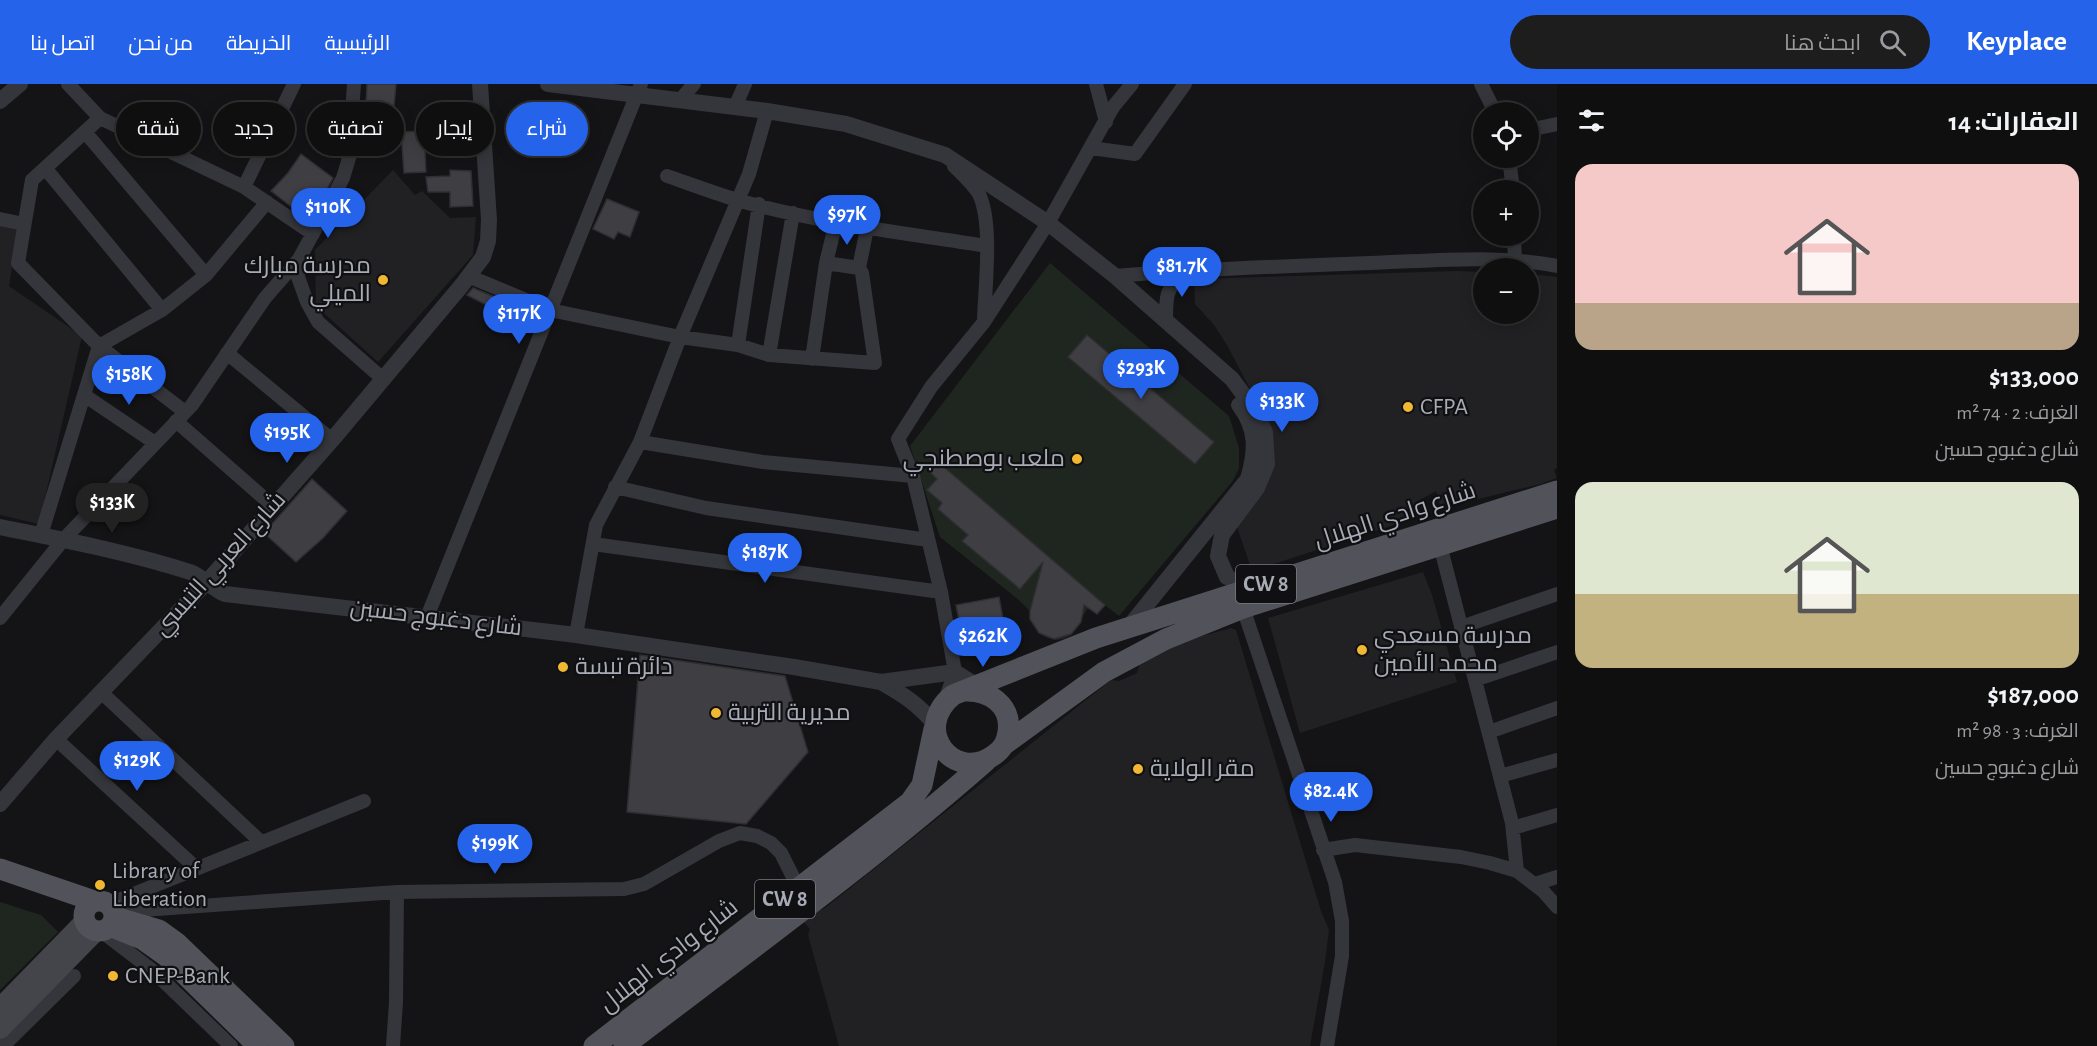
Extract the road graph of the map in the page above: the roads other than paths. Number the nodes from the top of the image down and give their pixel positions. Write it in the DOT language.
graph roads {
  1 [pos="20,84"];
  2 [pos="68,84"];
  3 [pos="294,84"];
  4 [pos="354,84"];
  5 [pos="480,84"];
  6 [pos="548,84"];
  7 [pos="694,84"];
  8 [pos="745,84"];
  9 [pos="1096,84"];
  10 [pos="1132,84"];
  11 [pos="1185,84"];
  12 [pos="1480,84"];
  13 [pos="638,90"];
  14 [pos="680,100"];
  15 [pos="0,101"];
  16 [pos="1490,102"];
  17 [pos="735,107"];
  18 [pos="767,111"];
  19 [pos="100,118"];
  20 [pos="1106,122"];
  21 [pos="1557,124"];
  22 [pos="1539,128"];
  23 [pos="85,132"];
  24 [pos="1091,148"];
  25 [pos="945,155"];
  26 [pos="45,168"];
  27 [pos="667,176"];
  28 [pos="244,187"];
  29 [pos="738,200"];
  30 [pos="267,202"];
  31 [pos="759,204"];
  32 [pos="793,213"];
  33 [pos="0,219"];
  34 [pos="836,222"];
  35 [pos="1048,223"];
  36 [pos="24,224"];
  37 [pos="867,228"];
  38 [pos="313,234"];
  39 [pos="987,246"];
  40 [pos="299,259"];
  41 [pos="1473,261"];
  42 [pos="826,263"];
  43 [pos="1539,264"];
  44 [pos="1557,266"];
  45 [pos="859,268"];
  46 [pos="1184,270"];
  47 [pos="206,275"];
  48 [pos="468,276"];
  49 [pos="1115,276"];
  50 [pos="162,310"];
  51 [pos="550,310"];
  52 [pos="1166,321"];
  53 [pos="984,322"];
  54 [pos="680,337"];
  55 [pos="738,345"];
  56 [pos="99,346"];
  57 [pos="227,353"];
  58 [pos="769,355"];
  59 [pos="812,359"];
  60 [pos="383,379"];
  61 [pos="84,395"];
  62 [pos="180,416"];
  63 [pos="332,440"];
  64 [pos="640,442"];
  65 [pos="155,443"];
  66 [pos="913,476"];
  67 [pos="615,487"];
  68 [pos="1557,491"];
  69 [pos="273,506"];
  70 [pos="1557,508"];
  71 [pos="0,527"];
  72 [pos="41,535"];
  73 [pos="63,540"];
  74 [pos="928,540"];
  75 [pos="593,544"];
  76 [pos="1440,545"];
  77 [pos="206,583"];
  78 [pos="941,592"];
  79 [pos="1557,594"];
  80 [pos="1246,599"];
  81 [pos="427,617"];
  82 [pos="0,618"];
  83 [pos="1461,627"];
  84 [pos="1128,628"];
  85 [pos="576,635"];
  86 [pos="1557,652"];
  87 [pos="1475,680"];
  88 [pos="881,682"];
  89 [pos="972,685"];
  90 [pos="101,692"];
  91 [pos="1557,708"];
  92 [pos="935,725"];
  93 [pos="1489,732"];
  94 [pos="56,739"];
  95 [pos="1005,744"];
  96 [pos="1557,760"];
  97 [pos="986,761"];
  98 [pos="1500,776"];
  99 [pos="364,801"];
  100 [pos="0,804"];
  101 [pos="1557,815"];
  102 [pos="1513,828"];
  103 [pos="261,842"];
  104 [pos="1323,850"];
  105 [pos="196,868"];
  106 [pos="0,869"];
  107 [pos="1517,872"];
  108 [pos="1557,877"];
  109 [pos="0,878"];
  110 [pos="1535,884"];
  111 [pos="397,892"];
  112 [pos="803,897"];
  113 [pos="1557,906"];
  114 [pos="101,918"];
  115 [pos="74,976"];
  116 [pos="0,1008"];
  117 [pos="0,1029"];
  118 [pos="3,1046"];
  119 [pos="231,1046"];
  120 [pos="258,1046"];
  121 [pos="284,1046"];
  122 [pos="393,1046"];
  123 [pos="594,1046"];
  124 [pos="624,1046"];
  125 [pos="1327,1046"];
  1 -- 15 [label="street"];
  2 -- 19 [label="street"];
  3 -- 28 [label="street"];
  4 -- 38 [label="street"];
  5 -- 48 [label="street, شارع العربي التبسي"];
  6 -- 13 [label="street"];
  7 -- 14 [label="street"];
  8 -- 17 [label="street"];
  9 -- 20 [label="street"];
  10 -- 20 [label="street"];
  11 -- 24 [label="street"];
  12 -- 16 [label="street"];
  13 -- 14 [label="street"];
  13 -- 51 [label="street"];
  14 -- 17 [label="street"];
  17 -- 18 [label="street"];
  18 -- 25 [label="street"];
  18 -- 29 [label="street"];
  19 -- 23 [label="street"];
  19 -- 28 [label="street"];
  20 -- 24 [label="street"];
  21 -- 22 [label="street"];
  23 -- 26 [label="street"];
  23 -- 47 [label="street"];
  24 -- 35 [label="street"];
  25 -- 35 [label="street"];
  25 -- 39 [label="street"];
  26 -- 36 [label="street"];
  26 -- 50 [label="street"];
  27 -- 29 [label="street"];
  28 -- 30 [label="street"];
  29 -- 31 [label="street"];
  29 -- 54 [label="street"];
  30 -- 38 [label="street"];
  30 -- 47 [label="street"];
  31 -- 32 [label="street"];
  31 -- 55 [label="street"];
  32 -- 34 [label="street"];
  32 -- 58 [label="street"];
  33 -- 36 [label="street"];
  34 -- 37 [label="street"];
  34 -- 42 [label="street"];
  35 -- 49 [label="street"];
  35 -- 53 [label="street"];
  36 -- 56 [label="street"];
  37 -- 39 [label="street"];
  37 -- 45 [label="street"];
  38 -- 40 [label="street"];
  39 -- 53 [label="street"];
  40 -- 57 [label="street"];
  40 -- 60 [label="street"];
  41 -- 46 [label="street"];
  42 -- 45 [label="street"];
  42 -- 59 [label="street"];
  43 -- 44 [label="street"];
  45 -- 59 [label="street"];
  46 -- 49 [label="street"];
  46 -- 52 [label="street"];
  47 -- 50 [label="street"];
  48 -- 51 [label="street"];
  48 -- 60 [label="street, شارع العربي التبسي"];
  49 -- 52 [label="street"];
  50 -- 56 [label="street"];
  51 -- 54 [label="street"];
  51 -- 81 [label="street"];
  52 -- 80 [label="street"];
  52 -- 84 [label="street"];
  53 -- 66 [label="street"];
  54 -- 55 [label="street"];
  54 -- 64 [label="street"];
  55 -- 58 [label="street"];
  56 -- 61 [label="street"];
  56 -- 62 [label="street"];
  57 -- 62 [label="street"];
  57 -- 63 [label="street"];
  58 -- 59 [label="street"];
  60 -- 63 [label="street, شارع العربي التبسي"];
  61 -- 65 [label="street"];
  61 -- 72 [label="street"];
  62 -- 65 [label="street"];
  62 -- 69 [label="street"];
  63 -- 69 [label="street, شارع العربي التبسي"];
  64 -- 66 [label="street"];
  64 -- 67 [label="street"];
  65 -- 73 [label="street"];
  66 -- 74 [label="street"];
  67 -- 74 [label="street"];
  67 -- 75 [label="street"];
  68 -- 80 [label="main road, شارع وادي الهلال / CW 8"];
  69 -- 77 [label="street, شارع العربي التبسي"];
  70 -- 76 [label="main road, شارع وادي الهلال / CW 8"];
  71 -- 72 [label="street, شارع دغبوج حسين"];
  72 -- 73 [label="street, شارع دغبوج حسين"];
  73 -- 77 [label="street, شارع دغبوج حسين"];
  73 -- 82 [label="street"];
  74 -- 78 [label="street"];
  75 -- 78 [label="street"];
  75 -- 85 [label="street"];
  76 -- 80 [label="main road, شارع وادي الهلال / CW 8"];
  76 -- 83 [label="street"];
  77 -- 81 [label="street, شارع دغبوج حسين"];
  77 -- 90 [label="street, شارع العربي التبسي"];
  78 -- 89 [label="street"];
  79 -- 83 [label="street"];
  80 -- 84 [label="main road, شارع وادي الهلال / CW 8"];
  80 -- 95 [label="main road, شارع وادي الهلال / CW 8"];
  80 -- 104 [label="street"];
  81 -- 85 [label="street, شارع دغبوج حسين"];
  83 -- 87 [label="street"];
  84 -- 89 [label="main road, شارع وادي الهلال / CW 8"];
  85 -- 88 [label="street, شارع دغبوج حسين"];
  86 -- 87 [label="street"];
  87 -- 93 [label="street"];
  88 -- 89 [label="street"];
  88 -- 92 [label="street"];
  89 -- 92 [label="main road"];
  89 -- 95 [label="main road"];
  90 -- 94 [label="street, شارع العربي التبسي"];
  90 -- 103 [label="street"];
  91 -- 93 [label="street"];
  92 -- 97 [label="main road"];
  92 -- 112 [label="main road, شارع وادي الهلال / CW 8"];
  93 -- 98 [label="street"];
  94 -- 100 [label="street, شارع العربي التبسي"];
  94 -- 105 [label="street"];
  95 -- 97 [label="main road"];
  96 -- 98 [label="street"];
  97 -- 112 [label="main road, شارع وادي الهلال / CW 8"];
  98 -- 102 [label="street"];
  99 -- 103 [label="street"];
  101 -- 102 [label="street"];
  102 -- 107 [label="street"];
  103 -- 105 [label="street"];
  104 -- 107 [label="street"];
  104 -- 125 [label="street"];
  105 -- 114 [label="street"];
  106 -- 114 [label="main road"];
  107 -- 110 [label="street"];
  108 -- 110 [label="street"];
  109 -- 114 [label="main road"];
  110 -- 113 [label="street"];
  111 -- 112 [label="street"];
  111 -- 114 [label="street"];
  111 -- 122 [label="street"];
  112 -- 123 [label="main road, شارع وادي الهلال / CW 8"];
  112 -- 124 [label="main road, شارع وادي الهلال / CW 8"];
  114 -- 116 [label="main road"];
  114 -- 117 [label="main road"];
  114 -- 119 [label="street"];
  114 -- 120 [label="main road"];
  114 -- 121 [label="main road"];
  115 -- 118 [label="street"];
}
